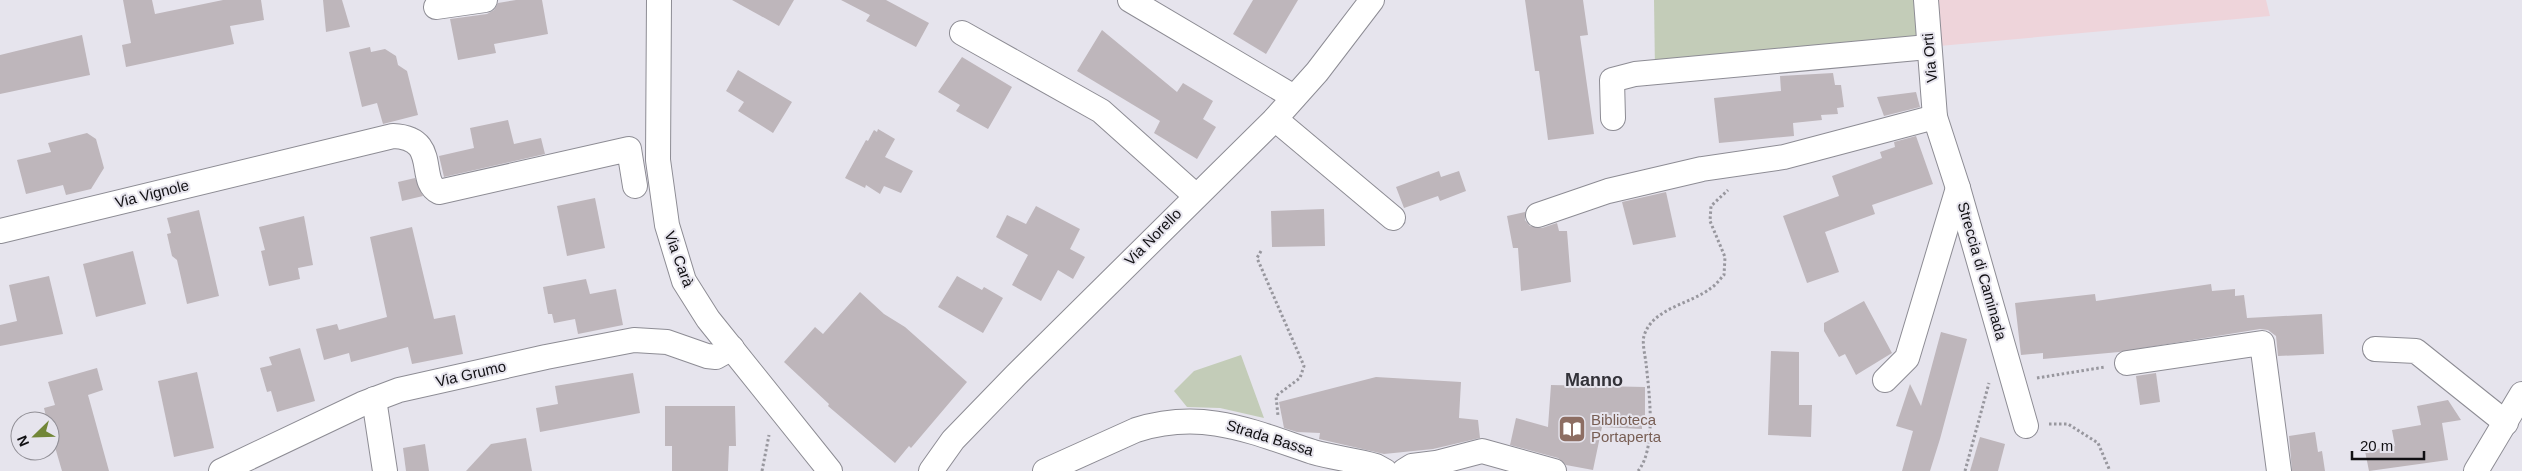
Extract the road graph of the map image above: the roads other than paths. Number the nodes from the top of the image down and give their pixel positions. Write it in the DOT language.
graph roads {
  1 [pos="484,0"];
  2 [pos="659,0"];
  3 [pos="1130,0"];
  4 [pos="1372,0"];
  5 [pos="1926,0"];
  6 [pos="436,7"];
  7 [pos="962,33"];
  8 [pos="1928,47"];
  9 [pos="1294,97"];
  10 [pos="1935,117"];
  11 [pos="1275,118"];
  12 [pos="1613,118"];
  13 [pos="635,186"];
  14 [pos="1958,188"];
  15 [pos="1196,196"];
  16 [pos="1538,216"];
  17 [pos="1393,218"];
  18 [pos="0,231"];
  19 [pos="732,348"];
  20 [pos="2376,349"];
  21 [pos="2127,363"];
  22 [pos="1885,380"];
  23 [pos="2522,394"];
  24 [pos="374,400"];
  25 [pos="2506,423"];
  26 [pos="2026,426"];
  27 [pos="1487,462"];
  28 [pos="221,471"];
  29 [pos="385,471"];
  30 [pos="830,471"];
  31 [pos="931,471"];
  32 [pos="1045,471"];
  33 [pos="1385,471"];
  34 [pos="1404,471"];
  35 [pos="1554,471"];
  36 [pos="2280,471"];
  37 [pos="2476,471"];
  1 -- 6 [label="street"];
  2 -- 19 [label="street, Via Carà"];
  3 -- 9 [label="street"];
  4 -- 9 [label="street, Via Norello"];
  5 -- 8 [label="street, Via Orti"];
  7 -- 15 [label="street"];
  8 -- 10 [label="street, Via Orti"];
  8 -- 12 [label="street"];
  9 -- 11 [label="street, Via Norello"];
  10 -- 14 [label="street, Streccia di Caminada"];
  10 -- 16 [label="street"];
  11 -- 15 [label="street, Via Norello"];
  11 -- 17 [label="street"];
  13 -- 18 [label="street, Via Vignole"];
  14 -- 22 [label="street"];
  14 -- 26 [label="street, Streccia di Caminada"];
  15 -- 31 [label="street, Via Norello"];
  19 -- 24 [label="street, Via Grumo"];
  19 -- 30 [label="street, Via Carà"];
  20 -- 25 [label="street"];
  21 -- 36 [label="street"];
  23 -- 25 [label="street"];
  24 -- 28 [label="street, Via Grumo"];
  24 -- 29 [label="street"];
  25 -- 37 [label="street"];
  27 -- 34 [label="street"];
  27 -- 35 [label="street"];
  32 -- 33 [label="street, Strada Bassa"];
}
